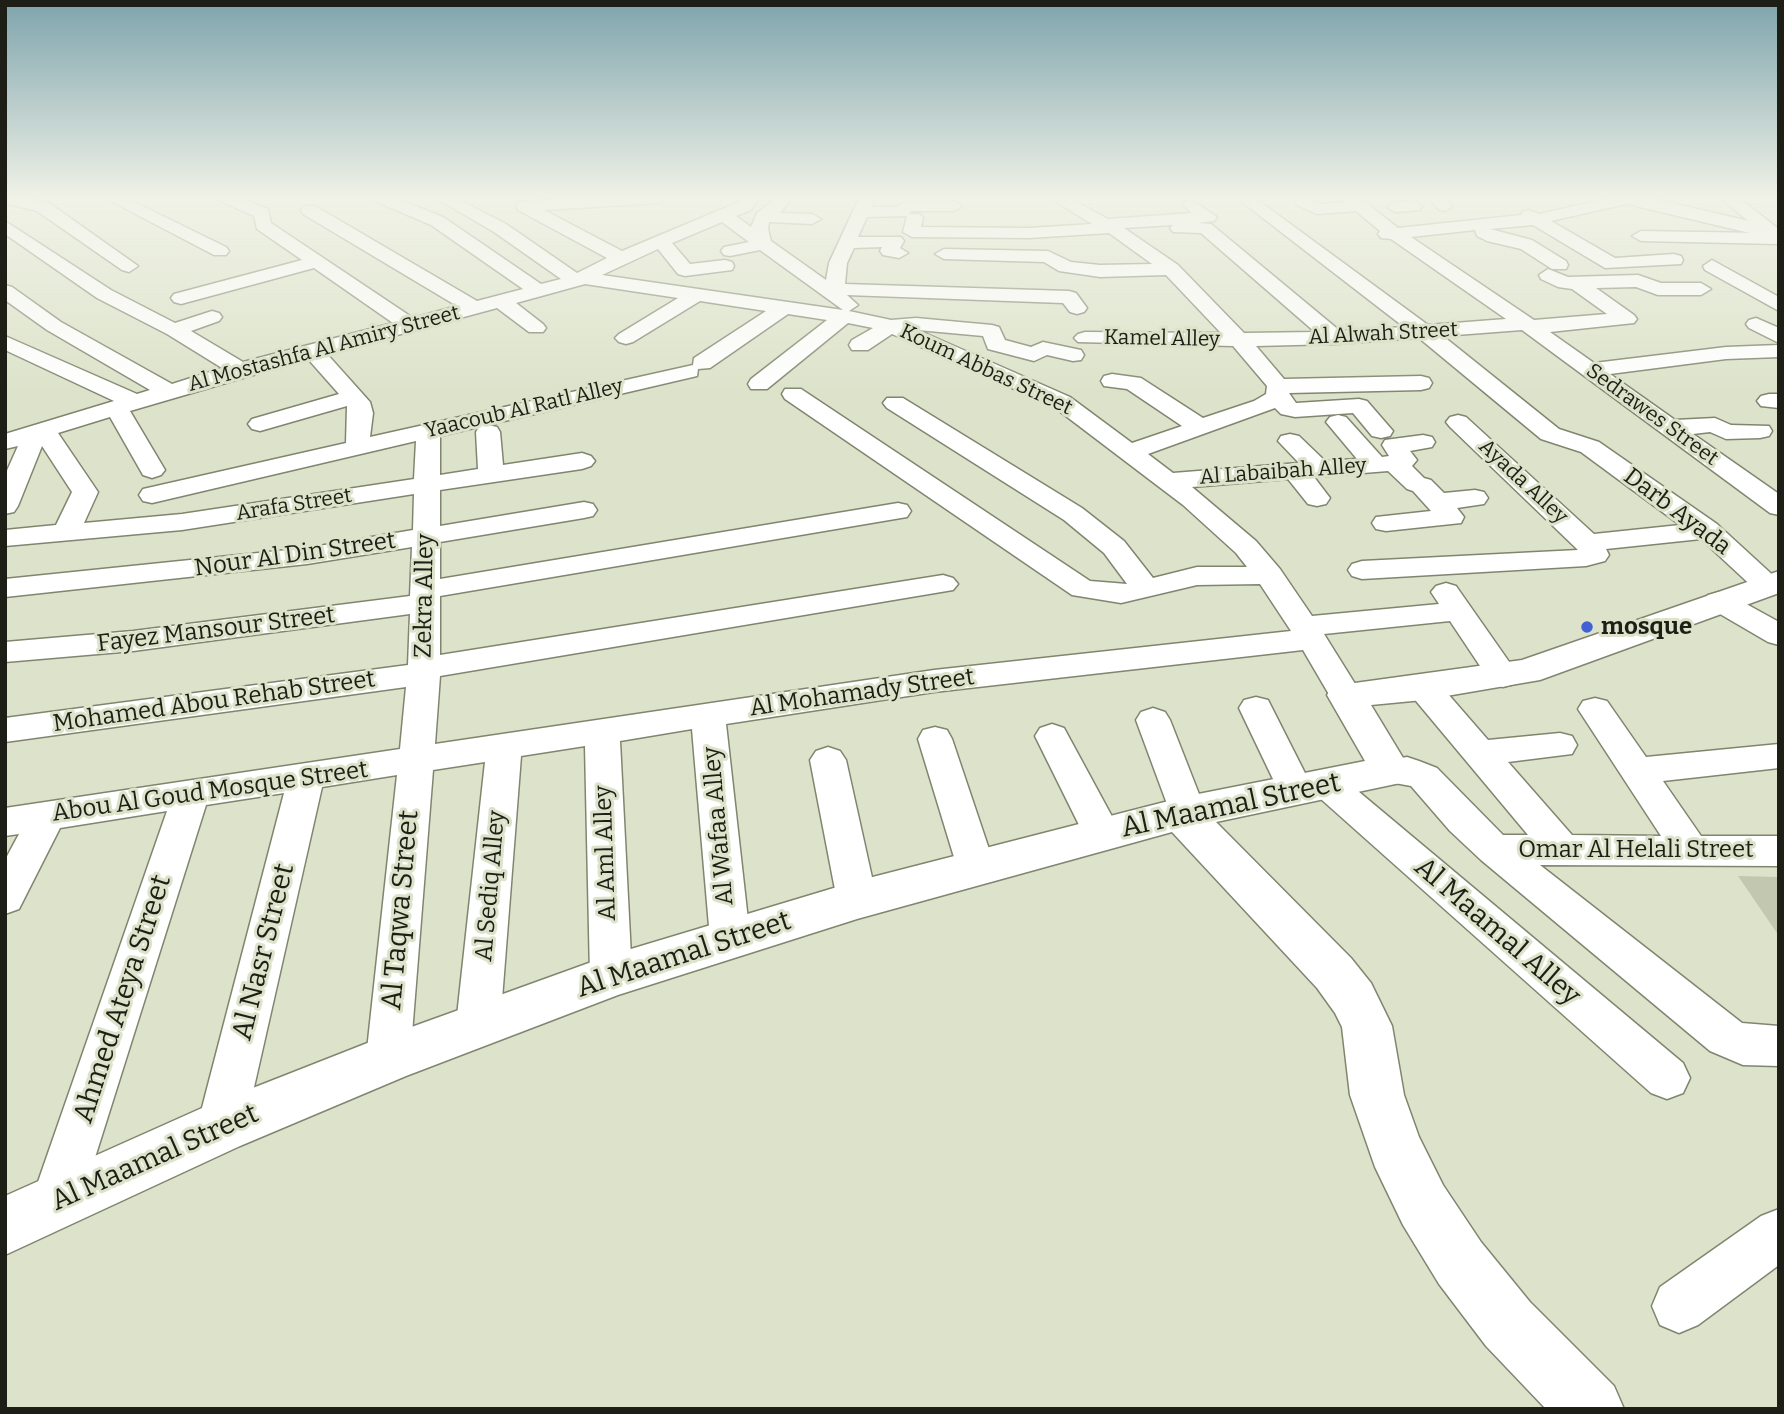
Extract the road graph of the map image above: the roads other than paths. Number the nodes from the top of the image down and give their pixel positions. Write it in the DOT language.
graph roads {
  1 [pos="838,263"];
  2 [pos="62,264"];
  3 [pos="126,264"];
  4 [pos="233,264"];
  5 [pos="306,264"];
  6 [pos="318,264"];
  7 [pos="403,264"];
  8 [pos="501,264"];
  9 [pos="555,264"];
  10 [pos="610,264"];
  11 [pos="681,264"];
  12 [pos="709,264"];
  13 [pos="793,264"];
  14 [pos="1063,264"];
  15 [pos="1163,264"];
  16 [pos="1247,264"];
  17 [pos="1334,264"];
  18 [pos="1441,264"];
  19 [pos="1548,264"];
  20 [pos="1716,264"];
  21 [pos="129,266"];
  22 [pos="1071,268"];
  23 [pos="1021,269"];
  24 [pos="1171,270"];
  25 [pos="645,275"];
  26 [pos="580,280"];
  27 [pos="966,280"];
  28 [pos="1002,281"];
  29 [pos="1581,283"];
  30 [pos="617,284"];
  31 [pos="734,287"];
  32 [pos="1659,289"];
  33 [pos="1701,289"];
  34 [pos="538,291"];
  35 [pos="834,292"];
  36 [pos="694,296"];
  37 [pos="8,297"];
  38 [pos="501,301"];
  39 [pos="1292,302"];
  40 [pos="1073,303"];
  41 [pos="758,304"];
  42 [pos="1260,304"];
  43 [pos="1779,305"];
  44 [pos="1674,307"];
  45 [pos="474,308"];
  46 [pos="783,308"];
  47 [pos="1224,315"];
  48 [pos="212,317"];
  49 [pos="850,317"];
  50 [pos="660,318"];
  51 [pos="528,322"];
  52 [pos="497,323"];
  53 [pos="682,324"];
  54 [pos="1756,324"];
  55 [pos="410,325"];
  56 [pos="54,326"];
  57 [pos="891,326"];
  58 [pos="1528,326"];
  59 [pos="1179,327"];
  60 [pos="174,330"];
  61 [pos="1426,332"];
  62 [pos="1779,337"];
  63 [pos="626,338"];
  64 [pos="1337,338"];
  65 [pos="1128,339"];
  66 [pos="1240,340"];
  67 [pos="5,342"];
  68 [pos="860,345"];
  69 [pos="313,351"];
  70 [pos="1779,351"];
  71 [pos="1360,359"];
  72 [pos="1753,362"];
  73 [pos="1779,368"];
  74 [pos="240,370"];
  75 [pos="1589,370"];
  76 [pos="1155,374"];
  77 [pos="1112,381"];
  78 [pos="1421,383"];
  79 [pos="759,384"];
  80 [pos="1533,391"];
  81 [pos="170,392"];
  82 [pos="1278,392"];
  83 [pos="793,394"];
  84 [pos="1501,394"];
  85 [pos="895,402"];
  86 [pos="125,405"];
  87 [pos="357,405"];
  88 [pos="1376,415"];
  89 [pos="1338,422"];
  90 [pos="1458,422"];
  91 [pos="260,424"];
  92 [pos="1202,428"];
  93 [pos="1670,428"];
  94 [pos="40,431"];
  95 [pos="428,431"];
  96 [pos="1760,431"];
  97 [pos="488,432"];
  98 [pos="284,435"];
  99 [pos="1290,441"];
  100 [pos="5,442"];
  101 [pos="1423,442"];
  102 [pos="359,447"];
  103 [pos="1130,452"];
  104 [pos="582,461"];
  105 [pos="1388,464"];
  106 [pos="1307,469"];
  107 [pos="491,474"];
  108 [pos="1168,481"];
  109 [pos="428,484"];
  110 [pos="1317,498"];
  111 [pos="1475,498"];
  112 [pos="1437,502"];
  113 [pos="5,506"];
  114 [pos="1779,507"];
  115 [pos="584,510"];
  116 [pos="898,511"];
  117 [pos="1637,514"];
  118 [pos="1386,523"];
  119 [pos="1707,530"];
  120 [pos="66,531"];
  121 [pos="1662,535"];
  122 [pos="427,536"];
  123 [pos="6,539"];
  124 [pos="1588,543"];
  125 [pos="1429,567"];
  126 [pos="1362,570"];
  127 [pos="1270,575"];
  128 [pos="943,584"];
  129 [pos="5,588"];
  130 [pos="1146,588"];
  131 [pos="1770,589"];
  132 [pos="426,596"];
  133 [pos="1718,601"];
  134 [pos="1459,611"];
  135 [pos="1307,633"];
  136 [pos="1779,635"];
  137 [pos="5,652"];
  138 [pos="424,671"];
  139 [pos="1503,676"];
  140 [pos="1423,687"];
  141 [pos="1346,695"];
  142 [pos="1256,708"];
  143 [pos="1595,709"];
  144 [pos="708,715"];
  145 [pos="1153,720"];
  146 [pos="5,730"];
  147 [pos="601,730"];
  148 [pos="1052,736"];
  149 [pos="935,739"];
  150 [pos="1560,745"];
  151 [pos="504,746"];
  152 [pos="1479,753"];
  153 [pos="1779,756"];
  154 [pos="828,760"];
  155 [pos="414,761"];
  156 [pos="1637,771"];
  157 [pos="1391,772"];
  158 [pos="306,778"];
  159 [pos="1311,788"];
  160 [pos="191,795"];
  161 [pos="1184,813"];
  162 [pos="47,816"];
  163 [pos="5,822"];
  164 [pos="1103,835"];
  165 [pos="1494,850"];
  166 [pos="1562,850"];
  167 [pos="1691,851"];
  168 [pos="1779,851"];
  169 [pos="976,867"];
  170 [pos="5,898"];
  171 [pos="857,900"];
  172 [pos="730,938"];
  173 [pos="611,976"];
  174 [pos="478,1026"];
  175 [pos="1779,1046"];
  176 [pos="388,1059"];
  177 [pos="1667,1078"];
  178 [pos="221,1127"];
  179 [pos="56,1202"];
  180 [pos="5,1226"];
  181 [pos="1779,1234"];
  182 [pos="1679,1306"];
  183 [pos="1591,1409"];
  1 -- 35 [label="street"];
  2 -- 60 [label="street"];
  3 -- 21 [label="street"];
  4 -- 5 [label="street"];
  6 -- 55 [label="street"];
  7 -- 45 [label="street"];
  8 -- 34 [label="street"];
  9 -- 26 [label="street"];
  10 -- 26 [label="street, Al Mostashfa Al Amiry Street"];
  11 -- 12 [label="street"];
  13 -- 35 [label="street"];
  14 -- 22 [label="street"];
  15 -- 24 [label="street"];
  16 -- 39 [label="street"];
  17 -- 61 [label="street, Darb Ayada"];
  18 -- 58 [label="street, Sedrawes Street"];
  19 -- 29 [label="street"];
  20 -- 43 [label="street"];
  22 -- 23 [label="street"];
  22 -- 24 [label="street"];
  24 -- 47 [label="street"];
  25 -- 30 [label="street"];
  26 -- 30 [label="street, Koum Abbas Street"];
  26 -- 34 [label="street, Al Mostashfa Al Amiry Street"];
  27 -- 28 [label="street"];
  27 -- 35 [label="street"];
  27 -- 40 [label="street"];
  29 -- 32 [label="street"];
  29 -- 58 [label="street, Al Alwah Street"];
  30 -- 36 [label="street, Koum Abbas Street"];
  30 -- 51 [label="street"];
  31 -- 41 [label="street"];
  32 -- 33 [label="street"];
  32 -- 44 [label="street"];
  34 -- 38 [label="street, Al Mostashfa Al Amiry Street"];
  35 -- 49 [label="street"];
  36 -- 41 [label="street, Koum Abbas Street"];
  36 -- 50 [label="street"];
  37 -- 56 [label="street"];
  38 -- 45 [label="street, Al Mostashfa Al Amiry Street"];
  38 -- 51 [label="street"];
  39 -- 42 [label="street"];
  39 -- 64 [label="street"];
  41 -- 46 [label="street, Koum Abbas Street"];
  45 -- 55 [label="street, Al Mostashfa Al Amiry Street"];
  46 -- 49 [label="street, Koum Abbas Street"];
  46 -- 95 [label="street, Yaacoub Al Ratl Alley"];
  47 -- 59 [label="street"];
  47 -- 66 [label="street"];
  48 -- 60 [label="street"];
  49 -- 57 [label="street, Koum Abbas Street"];
  49 -- 79 [label="street"];
  50 -- 53 [label="street"];
  50 -- 63 [label="street"];
  51 -- 52 [label="street"];
  54 -- 62 [label="street"];
  55 -- 69 [label="street, Al Mostashfa Al Amiry Street"];
  56 -- 67 [label="street"];
  56 -- 81 [label="street"];
  57 -- 65 [label="street, Kamel Alley"];
  57 -- 68 [label="street"];
  57 -- 103 [label="street, Koum Abbas Street"];
  58 -- 61 [label="street, Al Alwah Street"];
  58 -- 75 [label="street, Sedrawes Street"];
  60 -- 74 [label="street"];
  61 -- 64 [label="street, Al Alwah Street"];
  61 -- 84 [label="street, Darb Ayada"];
  64 -- 66 [label="street, Al Alwah Street"];
  64 -- 71 [label="street"];
  65 -- 66 [label="street, Kamel Alley"];
  65 -- 76 [label="street"];
  66 -- 82 [label="street"];
  67 -- 86 [label="street"];
  69 -- 74 [label="street, Al Mostashfa Al Amiry Street"];
  69 -- 87 [label="street"];
  70 -- 72 [label="street"];
  72 -- 73 [label="street"];
  72 -- 75 [label="street"];
  74 -- 81 [label="street, Al Mostashfa Al Amiry Street"];
  75 -- 93 [label="street, Sedrawes Street"];
  77 -- 92 [label="street"];
  78 -- 82 [label="street"];
  80 -- 84 [label="street"];
  81 -- 86 [label="street, Al Mostashfa Al Amiry Street"];
  82 -- 88 [label="street"];
  82 -- 92 [label="street"];
  83 -- 130 [label="street"];
  84 -- 119 [label="street, Darb Ayada"];
  85 -- 130 [label="street"];
  86 -- 94 [label="street, Al Mostashfa Al Amiry Street"];
  86 -- 102 [label="street, Yaacoub Al Ratl Alley"];
  87 -- 91 [label="street"];
  87 -- 98 [label="street"];
  87 -- 102 [label="street"];
  89 -- 105 [label="street"];
  90 -- 124 [label="street, Ayada Alley"];
  92 -- 103 [label="street"];
  93 -- 96 [label="street"];
  93 -- 114 [label="street, Sedrawes Street"];
  94 -- 100 [label="street, Al Mostashfa Al Amiry Street"];
  94 -- 113 [label="street"];
  94 -- 120 [label="street"];
  95 -- 102 [label="street, Yaacoub Al Ratl Alley"];
  95 -- 109 [label="street, Zekra Alley"];
  97 -- 107 [label="street"];
  99 -- 106 [label="street"];
  101 -- 105 [label="street"];
  103 -- 108 [label="street, Koum Abbas Street"];
  104 -- 107 [label="street, Arafa Street"];
  105 -- 106 [label="street, Al Labaibah Alley"];
  105 -- 112 [label="street"];
  106 -- 108 [label="street, Al Labaibah Alley"];
  106 -- 110 [label="street"];
  107 -- 109 [label="street, Arafa Street"];
  108 -- 127 [label="street, Koum Abbas Street"];
  109 -- 120 [label="street, Arafa Street"];
  109 -- 122 [label="street, Zekra Alley"];
  111 -- 112 [label="street"];
  112 -- 118 [label="street"];
  115 -- 122 [label="street, Nour Al Din Street"];
  116 -- 132 [label="street"];
  117 -- 121 [label="street"];
  119 -- 121 [label="street"];
  119 -- 131 [label="street, Darb Ayada"];
  120 -- 123 [label="street, Arafa Street"];
  121 -- 124 [label="street"];
  122 -- 129 [label="street, Nour Al Din Street"];
  122 -- 132 [label="street, Zekra Alley"];
  124 -- 125 [label="street"];
  125 -- 126 [label="street"];
  125 -- 134 [label="street"];
  127 -- 130 [label="street"];
  127 -- 135 [label="street, Koum Abbas Street"];
  128 -- 138 [label="street, Mohamed Abou Rehab Street"];
  131 -- 133 [label="street"];
  132 -- 137 [label="street, Fayez Mansour Street"];
  132 -- 138 [label="street, Zekra Alley"];
  133 -- 136 [label="street"];
  133 -- 139 [label="street"];
  134 -- 135 [label="street, Al Mohamady Street"];
  134 -- 139 [label="street"];
  135 -- 141 [label="street, Koum Abbas Street"];
  135 -- 144 [label="street, Al Mohamady Street"];
  138 -- 146 [label="street, Mohamed Abou Rehab Street"];
  138 -- 155 [label="street, Zekra Alley"];
  139 -- 140 [label="street"];
  140 -- 141 [label="street"];
  140 -- 152 [label="street"];
  141 -- 157 [label="street, Koum Abbas Street"];
  142 -- 159 [label="street"];
  143 -- 156 [label="street"];
  144 -- 147 [label="street, Al Mohamady Street"];
  144 -- 172 [label="street, Al Wafaa Alley"];
  145 -- 161 [label="street"];
  147 -- 151 [label="street, Al Mohamady Street"];
  147 -- 173 [label="street, Al Aml Alley"];
  148 -- 164 [label="street"];
  149 -- 169 [label="street"];
  150 -- 152 [label="street"];
  151 -- 155 [label="street, Al Mohamady Street"];
  151 -- 174 [label="street, Al Sediq Alley"];
  152 -- 166 [label="street"];
  153 -- 156 [label="street"];
  154 -- 171 [label="street"];
  155 -- 158 [label="street, Abou Al Goud Mosque Street"];
  155 -- 176 [label="street, Al Taqwa Street"];
  156 -- 167 [label="street"];
  157 -- 159 [label="street, Al Maamal Street"];
  157 -- 165 [label="street"];
  158 -- 160 [label="street, Abou Al Goud Mosque Street"];
  158 -- 178 [label="street, Al Nasr Street"];
  159 -- 161 [label="street, Al Maamal Street"];
  159 -- 177 [label="street, Al Maamal Alley"];
  160 -- 162 [label="street, Abou Al Goud Mosque Street"];
  160 -- 179 [label="street, Ahmed Ateya Street"];
  161 -- 164 [label="street, Al Maamal Street"];
  161 -- 183 [label="street"];
  162 -- 163 [label="street, Abou Al Goud Mosque Street"];
  162 -- 170 [label="street"];
  164 -- 169 [label="street, Al Maamal Street"];
  165 -- 166 [label="street, Omar Al Helali Street"];
  165 -- 175 [label="street"];
  166 -- 167 [label="street, Omar Al Helali Street"];
  167 -- 168 [label="street, Omar Al Helali Street"];
  169 -- 171 [label="street, Al Maamal Street"];
  171 -- 172 [label="street, Al Maamal Street"];
  172 -- 173 [label="street, Al Maamal Street"];
  173 -- 174 [label="street, Al Maamal Street"];
  174 -- 176 [label="street, Al Maamal Street"];
  176 -- 178 [label="street, Al Maamal Street"];
  178 -- 179 [label="street, Al Maamal Street"];
  179 -- 180 [label="street, Al Maamal Street"];
  181 -- 182 [label="street"];
}
